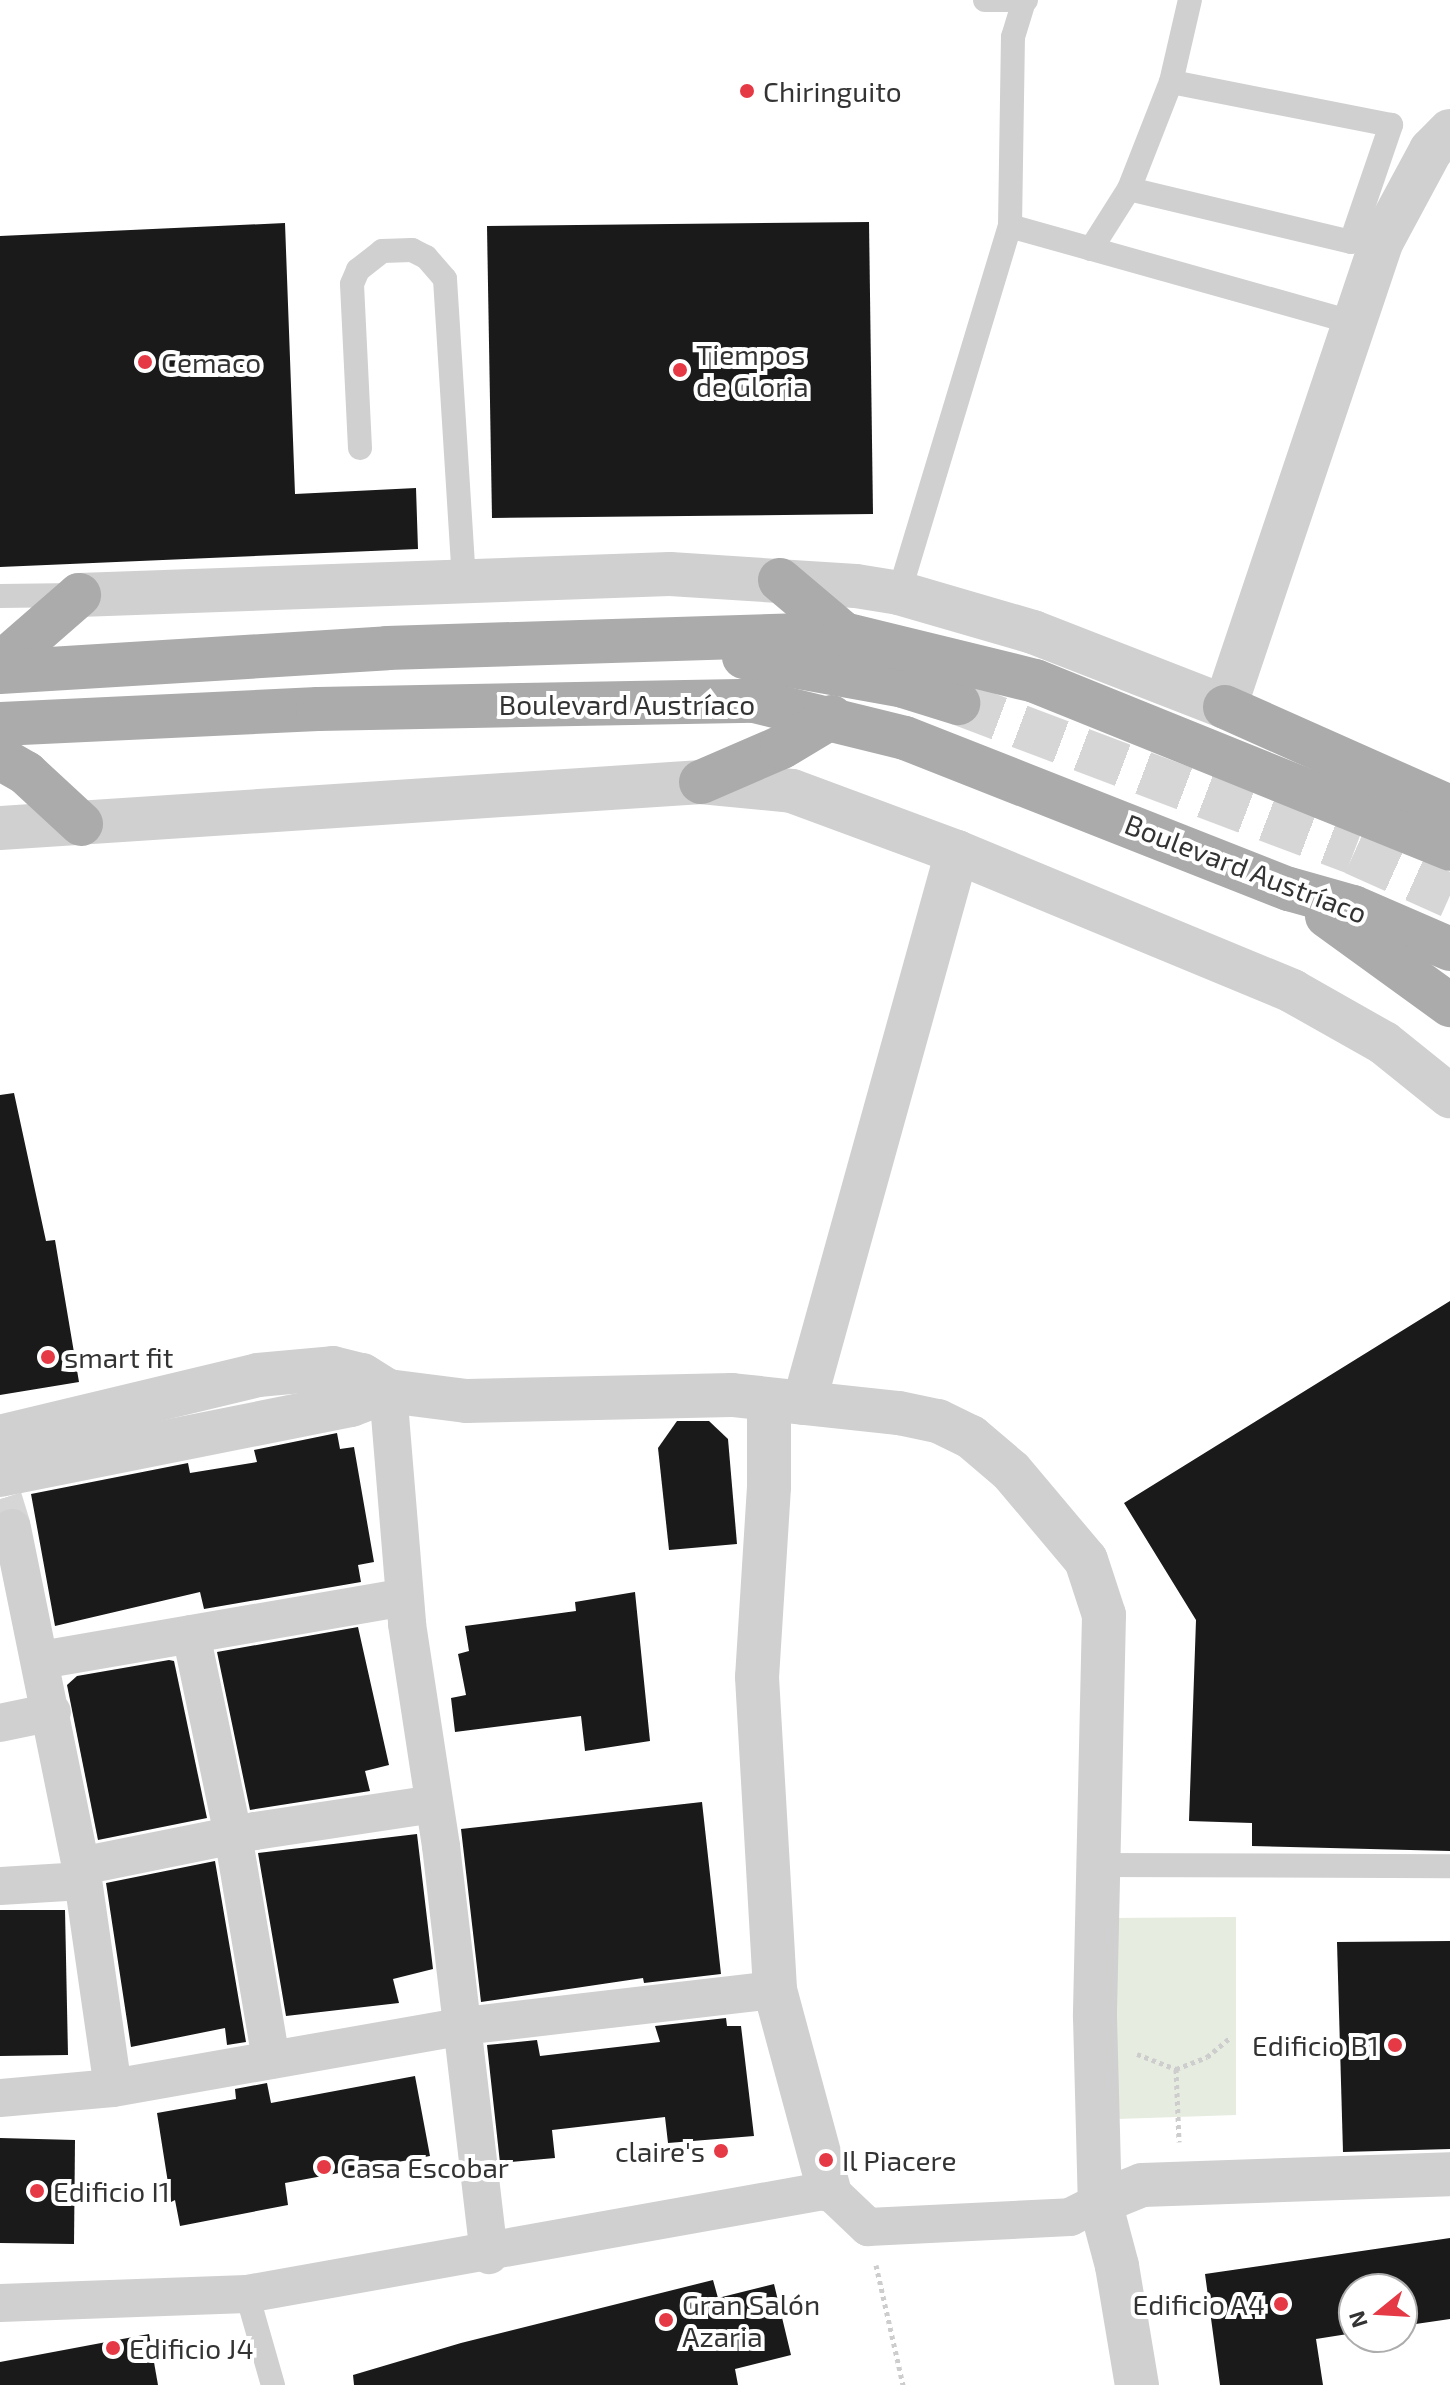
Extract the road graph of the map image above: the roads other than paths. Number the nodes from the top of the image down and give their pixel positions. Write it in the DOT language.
graph roads {
  1 [pos="985,0"];
  2 [pos="1190,0"];
  3 [pos="1025,1"];
  4 [pos="1171,82"];
  5 [pos="1450,131"];
  6 [pos="1129,189"];
  7 [pos="1010,226"];
  8 [pos="1091,249"];
  9 [pos="1358,324"];
  10 [pos="360,448"];
  11 [pos="464,578"];
  12 [pos="780,580"];
  13 [pos="899,593"];
  14 [pos="79,595"];
  15 [pos="0,596"];
  16 [pos="844,634"];
  17 [pos="659,642"];
  18 [pos="0,664"];
  19 [pos="0,672"];
  20 [pos="958,703"];
  21 [pos="1225,707"];
  22 [pos="832,717"];
  23 [pos="0,724"];
  24 [pos="0,758"];
  25 [pos="701,782"];
  26 [pos="1450,807"];
  27 [pos="81,824"];
  28 [pos="0,828"];
  29 [pos="1450,849"];
  30 [pos="957,852"];
  31 [pos="1289,889"];
  32 [pos="1450,949"];
  33 [pos="1450,1005"];
  34 [pos="1450,1096"];
  35 [pos="388,1391"];
  36 [pos="786,1402"];
  37 [pos="0,1437"];
  38 [pos="4,1497"];
  39 [pos="404,1597"];
  40 [pos="191,1634"];
  41 [pos="41,1660"];
  42 [pos="52,1712"];
  43 [pos="0,1723"];
  44 [pos="434,1804"];
  45 [pos="233,1835"];
  46 [pos="1097,1865"];
  47 [pos="1450,1866"];
  48 [pos="82,1874"];
  49 [pos="0,1886"];
  50 [pos="775,1990"];
  51 [pos="463,2026"];
  52 [pos="271,2060"];
  53 [pos="113,2088"];
  54 [pos="0,2098"];
  55 [pos="1450,2174"];
  56 [pos="829,2190"];
  57 [pos="1100,2202"];
  58 [pos="489,2255"];
  59 [pos="247,2294"];
  60 [pos="0,2303"];
  61 [pos="273,2385"];
  62 [pos="1137,2385"];
  1 -- 3 [label="lane"];
  2 -- 4 [label="lane"];
  3 -- 7 [label="lane"];
  4 -- 6 [label="lane"];
  4 -- 6 [label="lane"];
  5 -- 9 [label="street"];
  6 -- 8 [label="lane"];
  7 -- 8 [label="lane"];
  7 -- 13 [label="lane"];
  8 -- 9 [label="lane"];
  9 -- 21 [label="street"];
  10 -- 11 [label="lane"];
  11 -- 12 [label="street"];
  11 -- 14 [label="street"];
  12 -- 13 [label="street"];
  12 -- 16 [label="main road"];
  13 -- 21 [label="street"];
  14 -- 15 [label="lane"];
  14 -- 18 [label="main road"];
  16 -- 17 [label="main road"];
  16 -- 29 [label="main road"];
  17 -- 19 [label="main road"];
  17 -- 20 [label="main road"];
  21 -- 26 [label="main road"];
  22 -- 23 [label="main road, Boulevard Austríaco"];
  22 -- 25 [label="main road"];
  22 -- 31 [label="main road, Boulevard Austríaco"];
  24 -- 27 [label="main road"];
  25 -- 27 [label="street"];
  25 -- 30 [label="street"];
  27 -- 28 [label="street"];
  30 -- 34 [label="street"];
  30 -- 36 [label="street"];
  31 -- 32 [label="main road, Boulevard Austríaco"];
  31 -- 33 [label="main road"];
  35 -- 36 [label="street"];
  35 -- 37 [label="street"];
  35 -- 38 [label="street"];
  35 -- 39 [label="street"];
  36 -- 46 [label="street"];
  36 -- 50 [label="street"];
  38 -- 41 [label="street"];
  39 -- 40 [label="street"];
  39 -- 44 [label="street"];
  40 -- 41 [label="street"];
  40 -- 45 [label="street"];
  41 -- 42 [label="street"];
  42 -- 43 [label="street"];
  42 -- 48 [label="street"];
  44 -- 45 [label="street"];
  44 -- 51 [label="street"];
  45 -- 48 [label="street"];
  45 -- 52 [label="street"];
  46 -- 47 [label="lane"];
  46 -- 57 [label="street"];
  48 -- 49 [label="street"];
  48 -- 53 [label="street"];
  50 -- 51 [label="street"];
  50 -- 56 [label="street"];
  51 -- 52 [label="street"];
  51 -- 58 [label="street"];
  52 -- 53 [label="street"];
  53 -- 54 [label="street"];
  55 -- 57 [label="street"];
  56 -- 57 [label="street"];
  56 -- 58 [label="street"];
  57 -- 62 [label="street"];
  58 -- 59 [label="street"];
  59 -- 60 [label="street"];
  59 -- 61 [label="lane"];
}
